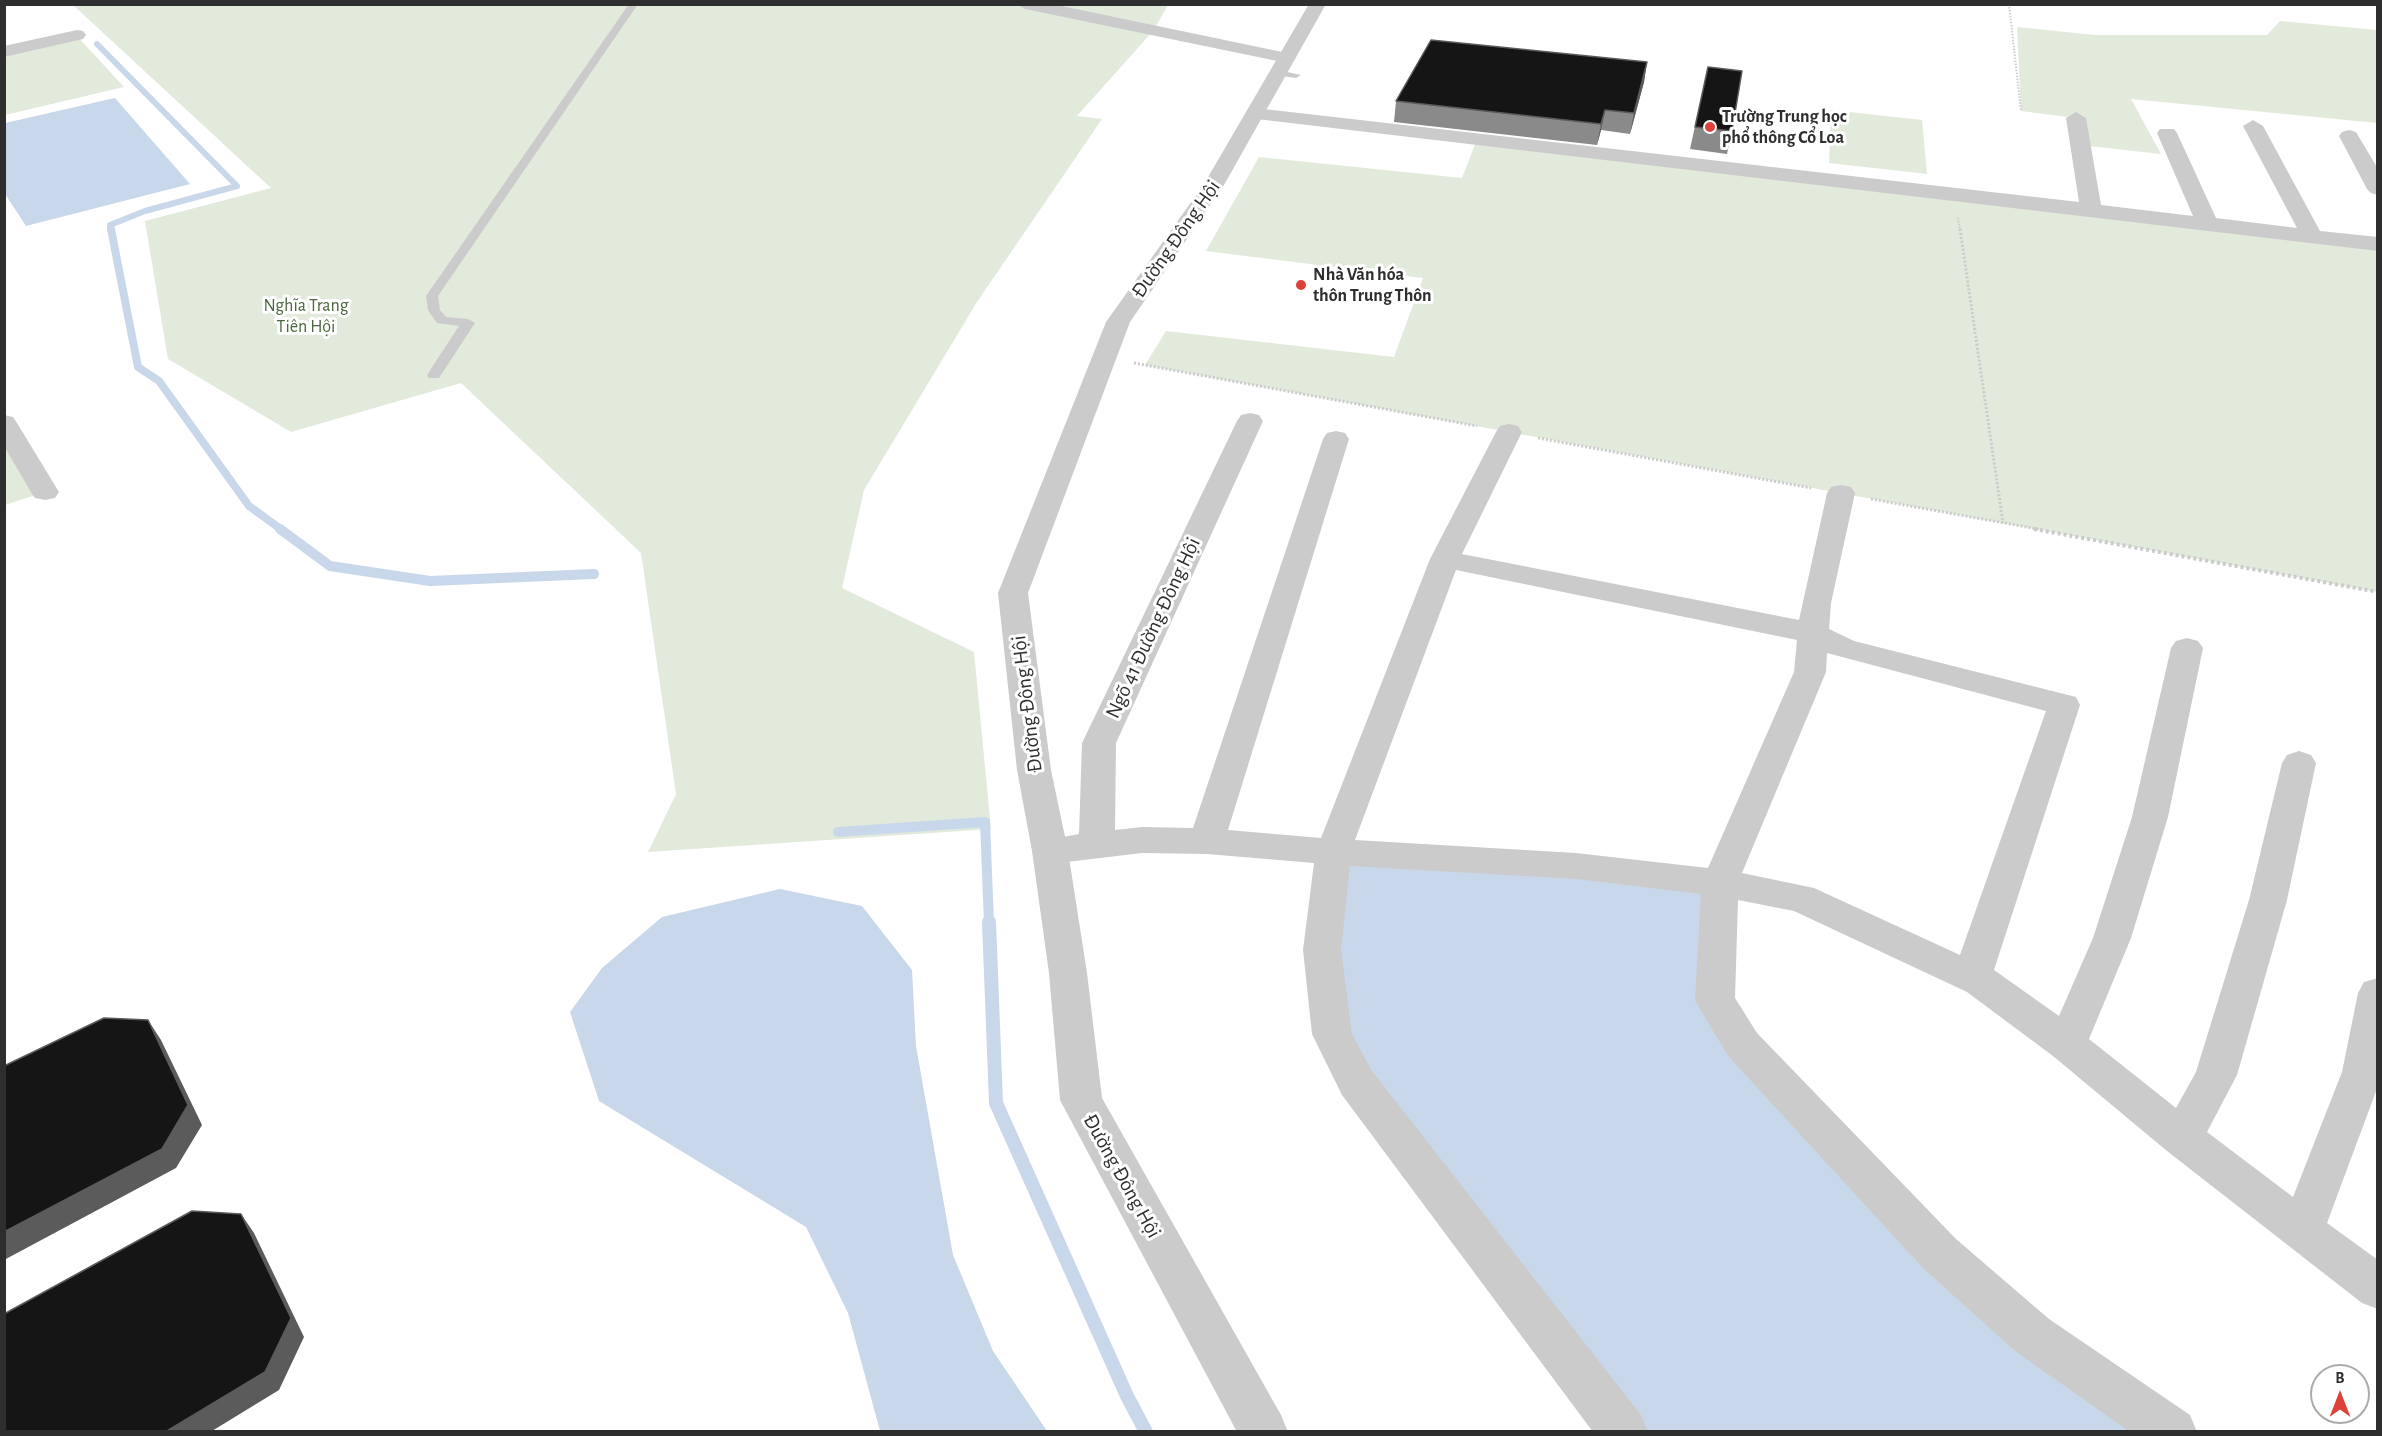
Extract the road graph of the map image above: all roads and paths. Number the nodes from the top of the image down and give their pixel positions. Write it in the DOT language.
graph roads {
  1 [pos="634,4"];
  2 [pos="1025,4"];
  3 [pos="1318,4"];
  4 [pos="2009,4"];
  5 [pos="77,36"];
  6 [pos="4,52"];
  7 [pos="1287,69"];
  8 [pos="2021,111"];
  9 [pos="1255,114"];
  10 [pos="2076,118"];
  11 [pos="2253,126"];
  12 [pos="2168,133"];
  13 [pos="2349,136"];
  14 [pos="2378,189"];
  15 [pos="1954,192"];
  16 [pos="2091,212"];
  17 [pos="2208,224"];
  18 [pos="2312,236"];
  19 [pos="2378,244"];
  20 [pos="1103,358"];
  21 [pos="434,375"];
  22 [pos="1250,421"];
  23 [pos="4,423"];
  24 [pos="1509,432"];
  25 [pos="1336,439"];
  26 [pos="45,492"];
  27 [pos="1841,494"];
  28 [pos="2003,523"];
  29 [pos="1445,559"];
  30 [pos="2378,592"];
  31 [pos="1813,633"];
  32 [pos="2187,648"];
  33 [pos="2299,763"];
  34 [pos="1207,841"];
  35 [pos="1097,846"];
  36 [pos="1050,851"];
  37 [pos="1333,852"];
  38 [pos="1720,883"];
  39 [pos="1972,977"];
  40 [pos="2378,993"];
  41 [pos="2067,1044"];
  42 [pos="2182,1138"];
  43 [pos="2302,1230"];
  44 [pos="2378,1288"];
  45 [pos="1264,1431"];
  46 [pos="1624,1431"];
  47 [pos="2173,1431"];
  1 -- 21 [label="lane"];
  2 -- 7 [label="street"];
  3 -- 7 [label="street, Đường Đông Hội"];
  4 -- 8 [label="path"];
  5 -- 6 [label="street"];
  7 -- 9 [label="street, Đường Đông Hội"];
  9 -- 15 [label="street"];
  9 -- 20 [label="street, Đường Đông Hội"];
  10 -- 16 [label="street"];
  11 -- 18 [label="street"];
  12 -- 17 [label="street"];
  13 -- 14 [label="street"];
  15 -- 16 [label="street"];
  15 -- 28 [label="path"];
  16 -- 17 [label="street"];
  17 -- 18 [label="street"];
  18 -- 19 [label="street"];
  20 -- 24 [label="path"];
  20 -- 36 [label="street, Đường Đông Hội"];
  22 -- 35 [label="street, Ngõ 41 Đường Đông Hội"];
  23 -- 26 [label="street"];
  24 -- 27 [label="path"];
  24 -- 29 [label="street"];
  25 -- 34 [label="street"];
  27 -- 28 [label="path"];
  27 -- 31 [label="street"];
  28 -- 30 [label="path"];
  29 -- 31 [label="street"];
  29 -- 37 [label="street"];
  31 -- 38 [label="street"];
  31 -- 39 [label="street"];
  32 -- 41 [label="street"];
  33 -- 42 [label="street"];
  34 -- 35 [label="street"];
  34 -- 37 [label="street"];
  35 -- 36 [label="street"];
  36 -- 45 [label="street, Đường Đông Hội"];
  37 -- 38 [label="street"];
  37 -- 46 [label="street"];
  38 -- 39 [label="street"];
  38 -- 47 [label="street"];
  39 -- 41 [label="street"];
  40 -- 43 [label="street"];
  41 -- 42 [label="street"];
  42 -- 43 [label="street"];
  43 -- 44 [label="street"];
}
